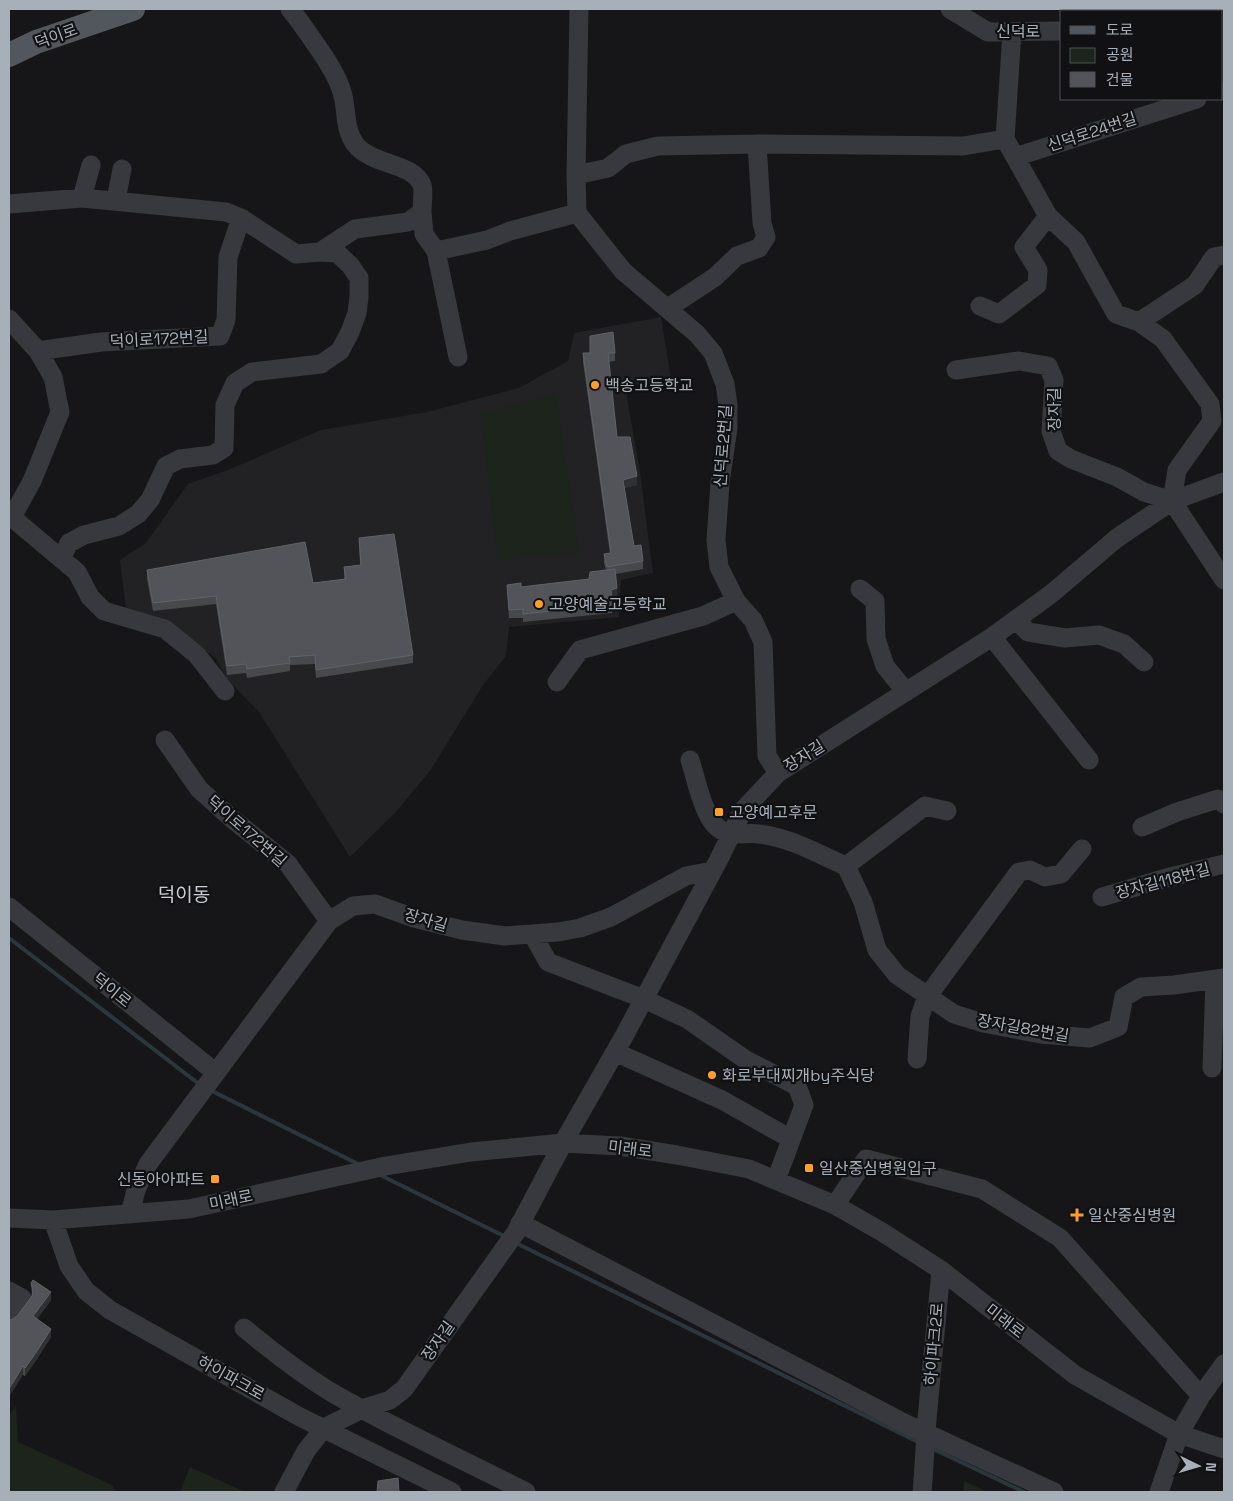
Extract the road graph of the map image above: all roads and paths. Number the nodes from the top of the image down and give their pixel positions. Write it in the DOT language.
graph roads {
  1 [pos="133,9"];
  2 [pos="290,9"];
  3 [pos="579,9"];
  4 [pos="950,9"];
  5 [pos="1060,31"];
  6 [pos="1012,32"];
  7 [pos="9,55"];
  8 [pos="1194,100"];
  9 [pos="1005,139"];
  10 [pos="757,144"];
  11 [pos="1015,157"];
  12 [pos="91,165"];
  13 [pos="122,168"];
  14 [pos="576,175"];
  15 [pos="82,198"];
  16 [pos="116,200"];
  17 [pos="9,204"];
  18 [pos="422,212"];
  19 [pos="577,213"];
  20 [pos="1048,216"];
  21 [pos="241,218"];
  22 [pos="436,251"];
  23 [pos="320,252"];
  24 [pos="1224,255"];
  25 [pos="980,306"];
  26 [pos="668,308"];
  27 [pos="9,319"];
  28 [pos="1139,322"];
  29 [pos="38,351"];
  30 [pos="458,357"];
  31 [pos="956,370"];
  32 [pos="1217,403"];
  33 [pos="1224,482"];
  34 [pos="1172,501"];
  35 [pos="10,517"];
  36 [pos="60,559"];
  37 [pos="1224,580"];
  38 [pos="860,589"];
  39 [pos="736,601"];
  40 [pos="1016,620"];
  41 [pos="992,637"];
  42 [pos="1144,662"];
  43 [pos="556,682"];
  44 [pos="225,691"];
  45 [pos="906,692"];
  46 [pos="165,740"];
  47 [pos="690,760"];
  48 [pos="1089,760"];
  49 [pos="778,773"];
  50 [pos="1224,804"];
  51 [pos="947,811"];
  52 [pos="1142,827"];
  53 [pos="731,834"];
  54 [pos="1082,848"];
  55 [pos="1224,864"];
  56 [pos="846,866"];
  57 [pos="712,871"];
  58 [pos="1102,897"];
  59 [pos="9,907"];
  60 [pos="329,921"];
  61 [pos="533,935"];
  62 [pos="1220,979"];
  63 [pos="927,997"];
  64 [pos="644,999"];
  65 [pos="615,1052"];
  66 [pos="917,1059"];
  67 [pos="1212,1068"];
  68 [pos="213,1077"];
  69 [pos="791,1139"];
  70 [pos="563,1143"];
  71 [pos="776,1180"];
  72 [pos="835,1205"];
  73 [pos="130,1214"];
  74 [pos="9,1218"];
  75 [pos="53,1220"];
  76 [pos="518,1228"];
  77 [pos="941,1270"];
  78 [pos="9,1291"];
  79 [pos="9,1316"];
  80 [pos="244,1328"];
  81 [pos="1224,1364"];
  82 [pos="1201,1396"];
  83 [pos="362,1410"];
  84 [pos="324,1428"];
  85 [pos="1179,1434"];
  86 [pos="1224,1449"];
  87 [pos="922,1486"];
  88 [pos="284,1492"];
  89 [pos="452,1492"];
  90 [pos="526,1492"];
  91 [pos="1054,1492"];
  92 [pos="1159,1492"];
  1 -- 7 [label="main road, 덕이로"];
  2 -- 18 [label="street"];
  3 -- 14 [label="street"];
  4 -- 6 [label="street, 신덕로"];
  5 -- 6 [label="street, 신덕로"];
  6 -- 9 [label="street"];
  8 -- 11 [label="street, 신덕로24번길"];
  9 -- 10 [label="street"];
  9 -- 11 [label="street"];
  10 -- 14 [label="street"];
  10 -- 26 [label="street"];
  11 -- 20 [label="street"];
  12 -- 15 [label="street"];
  13 -- 16 [label="street"];
  14 -- 19 [label="street"];
  15 -- 16 [label="street"];
  15 -- 17 [label="street"];
  16 -- 21 [label="street"];
  18 -- 22 [label="street"];
  18 -- 23 [label="street"];
  19 -- 22 [label="street"];
  19 -- 26 [label="street, 신덕로2번길"];
  20 -- 25 [label="street"];
  20 -- 28 [label="street"];
  21 -- 23 [label="street"];
  21 -- 29 [label="street, 덕이로172번길"];
  22 -- 30 [label="street"];
  23 -- 36 [label="street"];
  24 -- 28 [label="street"];
  26 -- 39 [label="street, 신덕로2번길"];
  27 -- 29 [label="street"];
  28 -- 32 [label="street"];
  29 -- 35 [label="street"];
  31 -- 34 [label="street, 장자길"];
  32 -- 34 [label="street"];
  33 -- 34 [label="street, 장자길"];
  34 -- 37 [label="street"];
  34 -- 40 [label="street, 장자길"];
  35 -- 36 [label="street"];
  36 -- 44 [label="street"];
  38 -- 45 [label="street"];
  39 -- 43 [label="street"];
  39 -- 49 [label="street, 신덕로2번길"];
  40 -- 41 [label="street, 장자길"];
  40 -- 42 [label="street"];
  41 -- 45 [label="street, 장자길"];
  41 -- 48 [label="street"];
  45 -- 49 [label="street, 장자길"];
  46 -- 60 [label="street, 덕이로172번길"];
  47 -- 53 [label="street"];
  49 -- 53 [label="street, 장자길"];
  50 -- 52 [label="street"];
  51 -- 56 [label="street"];
  53 -- 56 [label="street"];
  53 -- 57 [label="street, 장자길"];
  54 -- 63 [label="street"];
  55 -- 58 [label="street, 장자길118번길"];
  56 -- 63 [label="street, 장자길82번길"];
  57 -- 61 [label="street, 장자길"];
  57 -- 64 [label="street, 장자길"];
  59 -- 68 [label="street, 덕이로"];
  60 -- 61 [label="street, 장자길"];
  60 -- 68 [label="street, 장자길"];
  61 -- 64 [label="street"];
  62 -- 63 [label="street, 장자길82번길"];
  62 -- 67 [label="street, 장자길82번길"];
  63 -- 66 [label="street"];
  64 -- 65 [label="street, 장자길"];
  64 -- 69 [label="street"];
  65 -- 69 [label="street"];
  65 -- 70 [label="street, 장자길"];
  68 -- 73 [label="street, 장자길"];
  69 -- 71 [label="street"];
  70 -- 71 [label="street, 미래로"];
  70 -- 73 [label="street, 미래로"];
  70 -- 76 [label="street, 장자길"];
  71 -- 72 [label="street, 미래로"];
  72 -- 77 [label="street, 미래로"];
  72 -- 82 [label="street"];
  73 -- 75 [label="street, 미래로"];
  74 -- 75 [label="street, 미래로"];
  75 -- 84 [label="street, 하이파크로"];
  76 -- 83 [label="street, 장자길"];
  76 -- 91 [label="street"];
  77 -- 85 [label="street, 미래로"];
  77 -- 87 [label="street, 하이파크2로, bridge"];
  78 -- 79 [label="street"];
  80 -- 83 [label="street"];
  81 -- 82 [label="street"];
  82 -- 85 [label="street"];
  83 -- 84 [label="street, 장자길"];
  83 -- 90 [label="street"];
  84 -- 88 [label="street"];
  84 -- 89 [label="street, 하이파크로"];
  85 -- 86 [label="street, 미래로"];
  85 -- 92 [label="street"];
}
